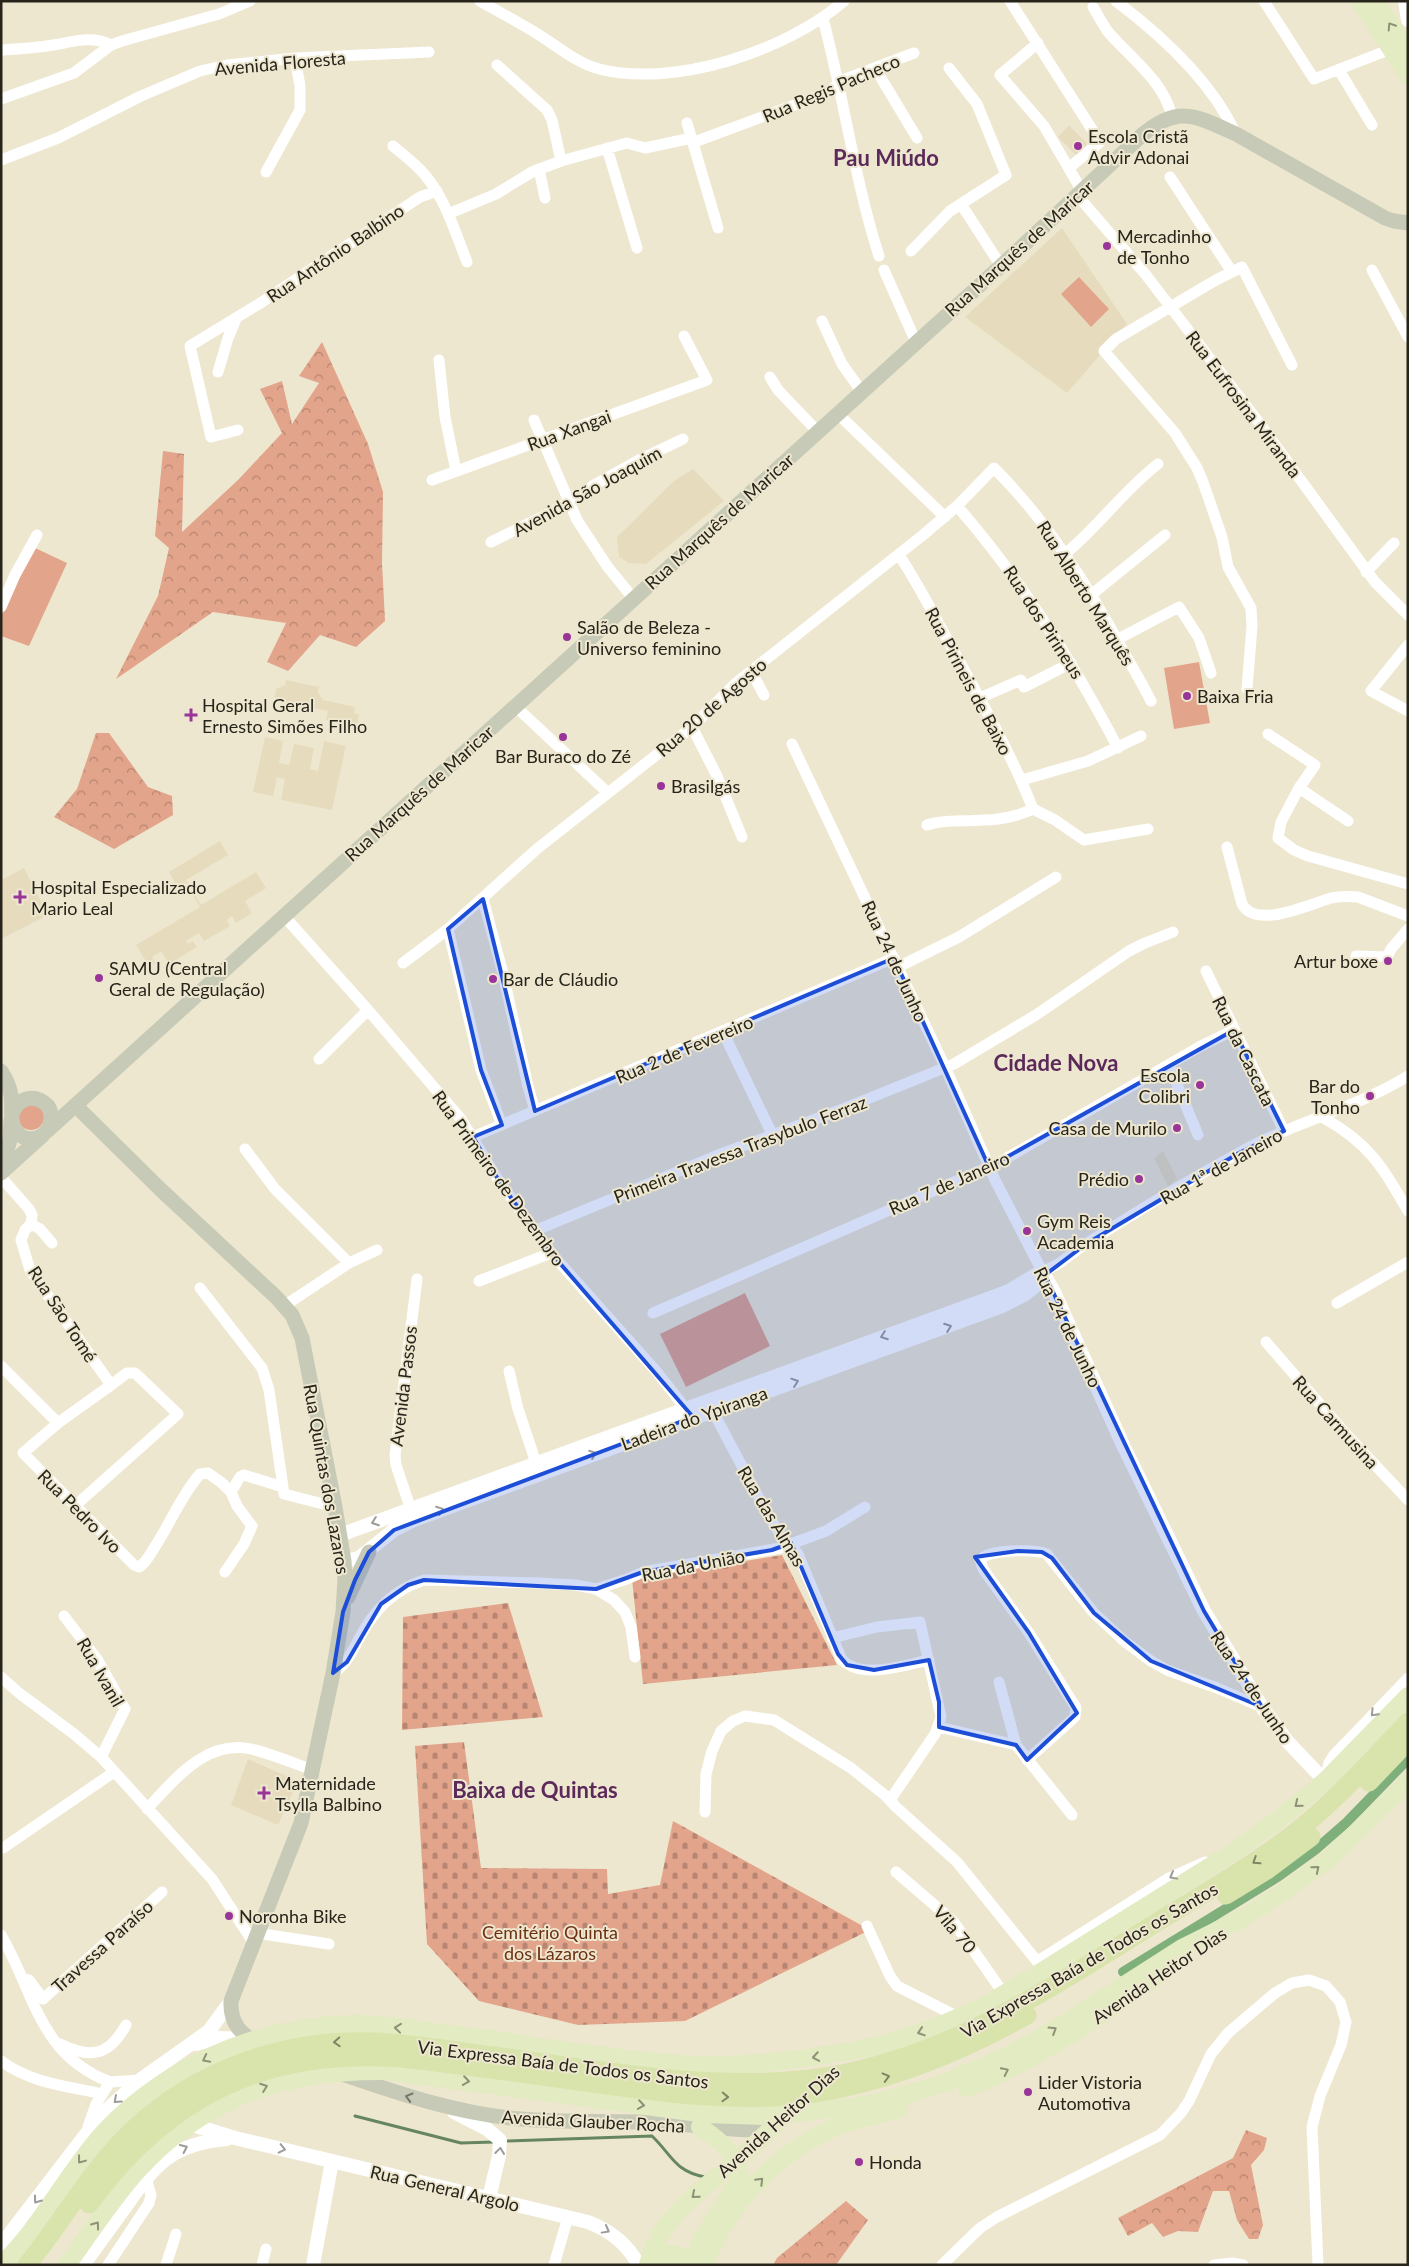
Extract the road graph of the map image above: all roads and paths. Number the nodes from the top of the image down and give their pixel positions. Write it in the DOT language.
graph roads {
  1 [pos="250,1"];
  2 [pos="480,1"];
  3 [pos="844,1"];
  4 [pos="1010,1"];
  5 [pos="1116,1"];
  6 [pos="1264,1"];
  7 [pos="1360,1"];
  8 [pos="1375,1"];
  9 [pos="1405,1"];
  10 [pos="1093,7"];
  11 [pos="823,18"];
  12 [pos="1408,20"];
  13 [pos="1038,43"];
  14 [pos="111,45"];
  15 [pos="1,50"];
  16 [pos="1399,50"];
  17 [pos="429,52"];
  18 [pos="914,53"];
  19 [pos="295,58"];
  20 [pos="497,65"];
  21 [pos="875,68"];
  22 [pos="949,68"];
  23 [pos="1339,70"];
  24 [pos="1408,75"];
  25 [pos="838,84"];
  26 [pos="1,99"];
  27 [pos="1172,116"];
  28 [pos="688,123"];
  29 [pos="1372,125"];
  30 [pos="1236,134"];
  31 [pos="917,138"];
  32 [pos="692,140"];
  33 [pos="394,146"];
  34 [pos="607,148"];
  35 [pos="1,160"];
  36 [pos="561,161"];
  37 [pos="539,168"];
  38 [pos="1069,168"];
  39 [pos="266,172"];
  40 [pos="1170,177"];
  41 [pos="437,191"];
  42 [pos="1080,194"];
  43 [pos="546,198"];
  44 [pos="961,204"];
  45 [pos="448,214"];
  46 [pos="1408,223"];
  47 [pos="718,228"];
  48 [pos="637,248"];
  49 [pos="911,251"];
  50 [pos="879,256"];
  51 [pos="467,262"];
  52 [pos="1001,266"];
  53 [pos="884,270"];
  54 [pos="1372,270"];
  55 [pos="1232,272"];
  56 [pos="1171,307"];
  57 [pos="236,319"];
  58 [pos="822,321"];
  59 [pos="684,336"];
  60 [pos="1408,337"];
  61 [pos="916,342"];
  62 [pos="440,360"];
  63 [pos="1292,365"];
  64 [pos="218,372"];
  65 [pos="770,377"];
  66 [pos="862,392"];
  67 [pos="838,414"];
  68 [pos="534,420"];
  69 [pos="238,430"];
  70 [pos="818,432"];
  71 [pos="683,439"];
  72 [pos="542,440"];
  73 [pos="1158,464"];
  74 [pos="994,468"];
  75 [pos="456,471"];
  76 [pos="432,480"];
  77 [pos="568,503"];
  78 [pos="957,506"];
  79 [pos="945,517"];
  80 [pos="37,535"];
  81 [pos="1165,535"];
  82 [pos="491,542"];
  83 [pos="1394,543"];
  84 [pos="1065,554"];
  85 [pos="899,555"];
  86 [pos="1366,572"];
  87 [pos="1091,595"];
  88 [pos="633,598"];
  89 [pos="1,607"];
  90 [pos="1408,615"];
  91 [pos="1118,639"];
  92 [pos="1408,646"];
  93 [pos="1071,662"];
  94 [pos="751,671"];
  95 [pos="1211,673"];
  96 [pos="1247,689"];
  97 [pos="764,695"];
  98 [pos="980,698"];
  99 [pos="1151,701"];
  100 [pos="515,706"];
  101 [pos="1408,711"];
  102 [pos="692,727"];
  103 [pos="1268,734"];
  104 [pos="1141,736"];
  105 [pos="792,744"];
  106 [pos="1118,748"];
  107 [pos="1022,780"];
  108 [pos="1299,788"];
  109 [pos="607,792"];
  110 [pos="1033,809"];
  111 [pos="1348,821"];
  112 [pos="927,825"];
  113 [pos="1148,829"];
  114 [pos="742,838"];
  115 [pos="1227,847"];
  116 [pos="1056,877"];
  117 [pos="1408,884"];
  118 [pos="483,899"];
  119 [pos="284,916"];
  120 [pos="1408,916"];
  121 [pos="448,928"];
  122 [pos="1408,929"];
  123 [pos="1174,932"];
  124 [pos="1356,956"];
  125 [pos="896,962"];
  126 [pos="403,963"];
  127 [pos="1206,971"];
  128 [pos="368,1010"];
  129 [pos="1234,1030"];
  130 [pos="723,1032"];
  131 [pos="319,1059"];
  132 [pos="1169,1065"];
  133 [pos="945,1067"];
  134 [pos="1408,1076"];
  135 [pos="5,1086"];
  136 [pos="42,1101"];
  137 [pos="76,1106"];
  138 [pos="536,1111"];
  139 [pos="12,1116"];
  140 [pos="1322,1117"];
  141 [pos="502,1125"];
  142 [pos="1284,1131"];
  143 [pos="45,1133"];
  144 [pos="772,1134"];
  145 [pos="1198,1135"];
  146 [pos="473,1137"];
  147 [pos="6,1140"];
  148 [pos="245,1149"];
  149 [pos="989,1167"];
  150 [pos="3,1176"];
  151 [pos="1408,1211"];
  152 [pos="31,1224"];
  153 [pos="534,1231"];
  154 [pos="52,1243"];
  155 [pos="377,1250"];
  156 [pos="550,1253"];
  157 [pos="349,1262"];
  158 [pos="1408,1262"];
  159 [pos="1047,1272"];
  160 [pos="417,1279"];
  161 [pos="479,1281"];
  162 [pos="200,1288"];
  163 [pos="1336,1303"];
  164 [pos="284,1306"];
  165 [pos="653,1313"];
  166 [pos="1266,1342"];
  167 [pos="1,1366"];
  168 [pos="509,1371"];
  169 [pos="111,1385"];
  170 [pos="710,1406"];
  171 [pos="689,1413"];
  172 [pos="58,1424"];
  173 [pos="538,1468"];
  174 [pos="283,1487"];
  175 [pos="231,1492"];
  176 [pos="1407,1497"];
  177 [pos="76,1505"];
  178 [pos="335,1507"];
  179 [pos="865,1507"];
  180 [pos="413,1515"];
  181 [pos="340,1535"];
  182 [pos="790,1544"];
  183 [pos="369,1552"];
  184 [pos="344,1562"];
  185 [pos="225,1572"];
  186 [pos="596,1589"];
  187 [pos="343,1612"];
  188 [pos="64,1616"];
  189 [pos="832,1638"];
  190 [pos="635,1658"];
  191 [pos="929,1660"];
  192 [pos="332,1673"];
  193 [pos="1,1677"];
  194 [pos="1408,1678"];
  195 [pos="999,1682"];
  196 [pos="1408,1696"];
  197 [pos="1262,1707"];
  198 [pos="1408,1722"];
  199 [pos="939,1727"];
  200 [pos="1408,1741"];
  201 [pos="1016,1745"];
  202 [pos="101,1757"];
  203 [pos="1027,1760"];
  204 [pos="313,1770"];
  205 [pos="114,1772"];
  206 [pos="1325,1781"];
  207 [pos="1408,1782"];
  208 [pos="1408,1796"];
  209 [pos="890,1800"];
  210 [pos="1383,1808"];
  211 [pos="147,1809"];
  212 [pos="705,1812"];
  213 [pos="1072,1815"];
  214 [pos="3,1848"];
  215 [pos="896,1872"];
  216 [pos="162,1892"];
  217 [pos="1246,1916"];
  218 [pos="867,1926"];
  219 [pos="1,1934"];
  220 [pos="255,1937"];
  221 [pos="329,1944"];
  222 [pos="1041,1966"];
  223 [pos="22,1978"];
  224 [pos="1004,1994"];
  225 [pos="231,2000"];
  226 [pos="960,2018"];
  227 [pos="126,2025"];
  228 [pos="989,2029"];
  229 [pos="248,2039"];
  230 [pos="55,2041"];
  231 [pos="460,2043"];
  232 [pos="881,2045"];
  233 [pos="188,2047"];
  234 [pos="1011,2054"];
  235 [pos="1,2061"];
  236 [pos="145,2076"];
  237 [pos="110,2082"];
  238 [pos="820,2082"];
  239 [pos="102,2094"];
  240 [pos="439,2105"];
  241 [pos="861,2119"];
  242 [pos="700,2127"];
  243 [pos="771,2130"];
  244 [pos="87,2132"];
  245 [pos="235,2138"];
  246 [pos="332,2161"];
  247 [pos="736,2161"];
  248 [pos="103,2174"];
  249 [pos="146,2178"];
  250 [pos="489,2198"];
  251 [pos="568,2217"];
  252 [pos="176,2234"];
  253 [pos="1,2245"];
  254 [pos="266,2249"];
  255 [pos="2,2265"];
  256 [pos="27,2265"];
  257 [pos="44,2265"];
  258 [pos="67,2265"];
  259 [pos="83,2265"];
  260 [pos="108,2265"];
  261 [pos="166,2265"];
  262 [pos="262,2265"];
  263 [pos="313,2265"];
  264 [pos="554,2265"];
  265 [pos="639,2265"];
  266 [pos="650,2265"];
  267 [pos="690,2265"];
  268 [pos="704,2265"];
  269 [pos="942,2265"];
  270 [pos="1214,2265"];
  271 [pos="1243,2265"];
  272 [pos="1318,2265"];
  1 -- 14 [label="street"];
  2 -- 11 [label="street"];
  3 -- 11 [label="street"];
  4 -- 13 [label="street"];
  5 -- 30 [label="street"];
  6 -- 23 [label="street"];
  7 -- 16 [label="main road"];
  16 -- 8 [label="main road, one-way"];
  9 -- 12 [label="street"];
  10 -- 27 [label="street"];
  11 -- 25 [label="street"];
  13 -- 38 [label="street"];
  13 -- 38 [label="street, Rua Eufrosina Miranda"];
  14 -- 15 [label="street"];
  14 -- 26 [label="street"];
  16 -- 23 [label="street"];
  16 -- 24 [label="main road"];
  17 -- 19 [label="street, Avenida Floresta"];
  18 -- 21 [label="street, Rua Regis Pacheco"];
  19 -- 35 [label="street, Avenida Floresta"];
  19 -- 39 [label="street"];
  20 -- 36 [label="street"];
  21 -- 25 [label="street, Rua Regis Pacheco"];
  21 -- 31 [label="street"];
  22 -- 44 [label="street"];
  23 -- 29 [label="street"];
  25 -- 32 [label="street, Rua Regis Pacheco"];
  25 -- 50 [label="street"];
  27 -- 30 [label="main road"];
  27 -- 42 [label="main road, Rua Marquês de Maricar"];
  28 -- 32 [label="street"];
  30 -- 46 [label="main road"];
  32 -- 34 [label="street, Rua Regis Pacheco"];
  32 -- 47 [label="street"];
  33 -- 41 [label="street"];
  34 -- 36 [label="street, Rua Regis Pacheco"];
  34 -- 48 [label="street"];
  36 -- 37 [label="street, Rua Regis Pacheco"];
  37 -- 43 [label="street"];
  37 -- 45 [label="street, Rua Regis Pacheco"];
  38 -- 42 [label="street, Rua Eufrosina Miranda"];
  40 -- 55 [label="street"];
  41 -- 45 [label="street"];
  41 -- 57 [label="street, Rua Antônio Balbino"];
  42 -- 52 [label="main road, Rua Marquês de Maricar"];
  42 -- 56 [label="street, Rua Eufrosina Miranda"];
  44 -- 49 [label="street"];
  44 -- 52 [label="street"];
  45 -- 51 [label="street"];
  52 -- 61 [label="main road, Rua Marquês de Maricar"];
  53 -- 61 [label="street"];
  54 -- 60 [label="street"];
  55 -- 56 [label="street"];
  55 -- 63 [label="street"];
  56 -- 86 [label="street, Rua Eufrosina Miranda"];
  56 -- 96 [label="street"];
  57 -- 64 [label="street"];
  57 -- 69 [label="street, Rua Antônio Balbino"];
  58 -- 66 [label="street"];
  59 -- 72 [label="street, Rua Xangai"];
  61 -- 66 [label="main road, Rua Marquês de Maricar"];
  62 -- 75 [label="street"];
  65 -- 70 [label="street"];
  66 -- 67 [label="main road, Rua Marquês de Maricar"];
  67 -- 70 [label="main road, Rua Marquês de Maricar"];
  67 -- 79 [label="street"];
  68 -- 72 [label="street"];
  70 -- 88 [label="main road, Rua Marquês de Maricar"];
  71 -- 77 [label="street, Avenida São Joaquim"];
  72 -- 75 [label="street, Rua Xangai"];
  72 -- 77 [label="street"];
  73 -- 84 [label="street"];
  74 -- 78 [label="street, Rua 20 de Agosto"];
  74 -- 84 [label="street, Rua Alberto Marquês"];
  75 -- 76 [label="street, Rua Xangai"];
  77 -- 82 [label="street, Avenida São Joaquim"];
  77 -- 88 [label="street"];
  78 -- 79 [label="street, Rua 20 de Agosto"];
  78 -- 93 [label="street, Rua dos Pirineus"];
  79 -- 85 [label="street, Rua 20 de Agosto"];
  80 -- 89 [label="street"];
  81 -- 87 [label="street"];
  83 -- 86 [label="street"];
  84 -- 87 [label="street, Rua Alberto Marquês"];
  85 -- 94 [label="street, Rua 20 de Agosto"];
  85 -- 98 [label="street, Rua Pirineis de Baixo"];
  86 -- 90 [label="street, Rua Eufrosina Miranda"];
  87 -- 91 [label="street, Rua Alberto Marquês"];
  88 -- 100 [label="main road, Rua Marquês de Maricar"];
  91 -- 95 [label="street"];
  91 -- 99 [label="street, Rua Alberto Marquês"];
  92 -- 101 [label="street"];
  93 -- 98 [label="street"];
  93 -- 106 [label="street, Rua dos Pirineus"];
  94 -- 97 [label="street"];
  94 -- 102 [label="street, Rua 20 de Agosto"];
  98 -- 107 [label="street, Rua Pirineis de Baixo"];
  100 -- 109 [label="street"];
  100 -- 119 [label="main road, Rua Marquês de Maricar"];
  102 -- 109 [label="street, Rua 20 de Agosto"];
  102 -- 114 [label="street"];
  103 -- 108 [label="street"];
  104 -- 106 [label="street"];
  105 -- 125 [label="street, Rua 24 de Junho"];
  106 -- 107 [label="street"];
  107 -- 110 [label="street, Rua Pirineis de Baixo"];
  108 -- 111 [label="street"];
  108 -- 117 [label="street"];
  109 -- 118 [label="street, Rua 20 de Agosto"];
  110 -- 112 [label="street"];
  110 -- 113 [label="street"];
  115 -- 120 [label="street"];
  116 -- 125 [label="street, Rua 2 de Fevereiro"];
  118 -- 121 [label="street, Rua 20 de Agosto"];
  118 -- 138 [label="street"];
  119 -- 128 [label="street, Rua Primeiro de Dezembro"];
  119 -- 137 [label="main road, Rua Marquês de Maricar"];
  121 -- 126 [label="street, Rua 20 de Agosto"];
  121 -- 141 [label="street"];
  122 -- 124 [label="street"];
  123 -- 133 [label="street, Primeira Travessa Trasybulo Ferraz"];
  125 -- 130 [label="street, Rua 2 de Fevereiro"];
  125 -- 133 [label="street, Rua 24 de Junho"];
  127 -- 129 [label="street, Rua da Cascata"];
  128 -- 131 [label="street"];
  128 -- 146 [label="street, Rua Primeiro de Dezembro"];
  129 -- 132 [label="street, Rua 7 de Janeiro"];
  129 -- 142 [label="street, Rua da Cascata"];
  130 -- 138 [label="street, Rua 2 de Fevereiro"];
  130 -- 144 [label="street"];
  132 -- 145 [label="street"];
  132 -- 149 [label="street, Rua 7 de Janeiro"];
  133 -- 144 [label="street, Primeira Travessa Trasybulo Ferraz"];
  133 -- 149 [label="street, Rua 24 de Junho"];
  134 -- 140 [label="street, Rua 1ª de Janeiro"];
  135 -- 136 [label="main road"];
  135 -- 139 [label="main road"];
  136 -- 137 [label="main road"];
  136 -- 139 [label="main road"];
  136 -- 143 [label="main road"];
  137 -- 143 [label="main road, Rua Marquês de Maricar"];
  137 -- 164 [label="main road, Rua Quintas dos Lazaros"];
  138 -- 141 [label="street, Rua 2 de Fevereiro"];
  139 -- 143 [label="main road"];
  139 -- 147 [label="main road"];
  140 -- 142 [label="street, Rua 1ª de Janeiro"];
  140 -- 151 [label="street"];
  141 -- 146 [label="street, Rua 2 de Fevereiro"];
  142 -- 159 [label="street, Rua 1ª de Janeiro"];
  143 -- 150 [label="main road, Rua Marquês de Maricar"];
  144 -- 153 [label="street, Primeira Travessa Trasybulo Ferraz"];
  146 -- 153 [label="street, Rua Primeiro de Dezembro"];
  147 -- 150 [label="main road"];
  148 -- 157 [label="street"];
  149 -- 159 [label="street, Rua 24 de Junho"];
  149 -- 165 [label="street, Rua 7 de Janeiro"];
  150 -- 152 [label="street"];
  152 -- 154 [label="street"];
  152 -- 169 [label="street, Rua Sāo Tomé"];
  153 -- 156 [label="street, Rua Primeiro de Dezembro"];
  155 -- 157 [label="street"];
  156 -- 161 [label="street"];
  156 -- 171 [label="street, Rua Primeiro de Dezembro"];
  157 -- 164 [label="street"];
  158 -- 163 [label="street"];
  159 -- 170 [label="street, Ladeira do Ypiranga"];
  159 -- 197 [label="street, Rua 24 de Junho"];
  160 -- 180 [label="street, Avenida Passos"];
  162 -- 174 [label="street"];
  164 -- 178 [label="main road, Rua Quintas dos Lazaros"];
  166 -- 176 [label="street, Rua Carmusina"];
  167 -- 172 [label="street"];
  168 -- 173 [label="street"];
  169 -- 172 [label="street"];
  169 -- 177 [label="street"];
  170 -- 171 [label="street, Ladeira do Ypiranga"];
  170 -- 182 [label="street, Rua das Almas"];
  171 -- 173 [label="street, Ladeira do Ypiranga"];
  172 -- 177 [label="street, Rua Pedro Ivo"];
  173 -- 180 [label="street, Ladeira do Ypiranga"];
  174 -- 175 [label="street"];
  174 -- 178 [label="street"];
  175 -- 177 [label="street, Rua Pedro Ivo"];
  175 -- 185 [label="street"];
  178 -- 181 [label="main road, Rua Quintas dos Lazaros"];
  179 -- 182 [label="street, Rua da União"];
  180 -- 181 [label="street, Ladeira do Ypiranga, one-way"];
  180 -- 183 [label="street, Ladeira do Ypiranga"];
  181 -- 184 [label="main road, Rua Quintas dos Lazaros"];
  182 -- 186 [label="street, Rua da União"];
  182 -- 189 [label="street, Rua das Almas"];
  183 -- 184 [label="street, Ladeira do Ypiranga"];
  183 -- 187 [label="main road"];
  184 -- 187 [label="main road, Rua Quintas dos Lazaros"];
  186 -- 190 [label="street"];
  186 -- 192 [label="street"];
  187 -- 192 [label="main road, Rua Quintas dos Lazaros"];
  188 -- 202 [label="street, Rua Ivanil"];
  189 -- 191 [label="street, Rua das Almas"];
  189 -- 191 [label="street"];
  191 -- 199 [label="street"];
  192 -- 204 [label="main road, Rua Quintas dos Lazaros"];
  193 -- 202 [label="street"];
  194 -- 206 [label="street, one-way"];
  195 -- 201 [label="street"];
  196 -- 206 [label="main road, Avenida Heitor Dias"];
  197 -- 203 [label="street"];
  197 -- 206 [label="street, Rua 24 de Junho"];
  198 -- 228 [label="highway, Via Expressa Baía de Todos os Santos, one-way"];
  199 -- 201 [label="street"];
  199 -- 209 [label="street"];
  200 -- 228 [label="highway, Via Expressa Baía de Todos os Santos"];
  201 -- 203 [label="street"];
  202 -- 205 [label="street"];
  203 -- 213 [label="street"];
  204 -- 211 [label="street"];
  204 -- 220 [label="main road, Rua Quintas dos Lazaros"];
  205 -- 211 [label="street"];
  205 -- 214 [label="street"];
  206 -- 222 [label="main road, Avenida Heitor Dias, one-way"];
  207 -- 210 [label="main road, Avenida Heitor Dias"];
  208 -- 210 [label="street"];
  209 -- 212 [label="street"];
  209 -- 222 [label="street"];
  217 -- 210 [label="main road, Avenida Heitor Dias, one-way"];
  211 -- 220 [label="street"];
  215 -- 224 [label="street, Vila 70"];
  216 -- 223 [label="street, Travessa Paraíso"];
  234 -- 217 [label="main road, Avenida Heitor Dias, one-way"];
  241 -- 217 [label="main road, Avenida Heitor Dias, one-way"];
  218 -- 226 [label="street"];
  219 -- 223 [label="street"];
  220 -- 221 [label="street"];
  220 -- 225 [label="main road, Rua Quintas dos Lazaros"];
  222 -- 224 [label="main road, Avenida Heitor Dias"];
  223 -- 230 [label="street"];
  224 -- 226 [label="main road, Avenida Heitor Dias"];
  225 -- 229 [label="main road, Avenida Glauber Rocha"];
  225 -- 233 [label="street, Rua Quintas dos Lazaros"];
  226 -- 232 [label="main road, Avenida Heitor Dias, one-way"];
  227 -- 230 [label="street"];
  228 -- 231 [label="highway, Via Expressa Baía de Todos os Santos"];
  248 -- 228 [label="highway, Via Expressa Baía de Todos os Santos, one-way"];
  229 -- 233 [label="street, Avenida Glauber Rocha"];
  240 -- 229 [label="main road, Avenida Glauber Rocha, one-way"];
  230 -- 237 [label="street"];
  232 -- 231 [label="main road, Via Expressa Baía de Todos os Santos, one-way"];
  231 -- 248 [label="highway, Via Expressa Baía de Todos os Santos, one-way"];
  231 -- 255 [label="main road, Via Expressa Baía de Todos os Santos, one-way"];
  232 -- 238 [label="main road, Avenida Heitor Dias"];
  233 -- 236 [label="street, Rua Quintas dos Lazaros"];
  258 -- 234 [label="main road, Via Expressa Baía de Todos os Santos, one-way"];
  235 -- 239 [label="street"];
  236 -- 237 [label="street"];
  236 -- 244 [label="street, Rua Quintas dos Lazaros, one-way"];
  236 -- 245 [label="street, Rua General Argolo"];
  237 -- 239 [label="street"];
  238 -- 241 [label="main road"];
  238 -- 243 [label="main road, Avenida Heitor Dias"];
  239 -- 244 [label="street"];
  240 -- 242 [label="main road, Avenida Glauber Rocha"];
  250 -- 240 [label="street, one-way"];
  268 -- 241 [label="main road, Avenida Heitor Dias, one-way"];
  242 -- 243 [label="main road, Avenida Glauber Rocha"];
  242 -- 247 [label="main road"];
  243 -- 247 [label="main road, Avenida Heitor Dias"];
  244 -- 249 [label="street"];
  244 -- 253 [label="street, Rua Quintas dos Lazaros, one-way"];
  245 -- 246 [label="street, Rua General Argolo, one-way"];
  249 -- 245 [label="street, one-way"];
  246 -- 250 [label="street, Rua General Argolo"];
  246 -- 263 [label="street"];
  247 -- 266 [label="main road, Avenida Heitor Dias, one-way"];
  247 -- 267 [label="main road"];
  248 -- 256 [label="highway, Via Expressa Baía de Todos os Santos"];
  248 -- 257 [label="highway, Via Expressa Baía de Todos os Santos"];
  249 -- 259 [label="street"];
  249 -- 260 [label="street"];
  250 -- 251 [label="street, Rua General Argolo"];
  251 -- 264 [label="street"];
  251 -- 265 [label="street, Rua General Argolo, one-way"];
  252 -- 261 [label="street"];
  254 -- 262 [label="street"];
  266 -- 267 [label="main road"];
  269 -- 272 [label="street"];
  270 -- 271 [label="street"];
}
